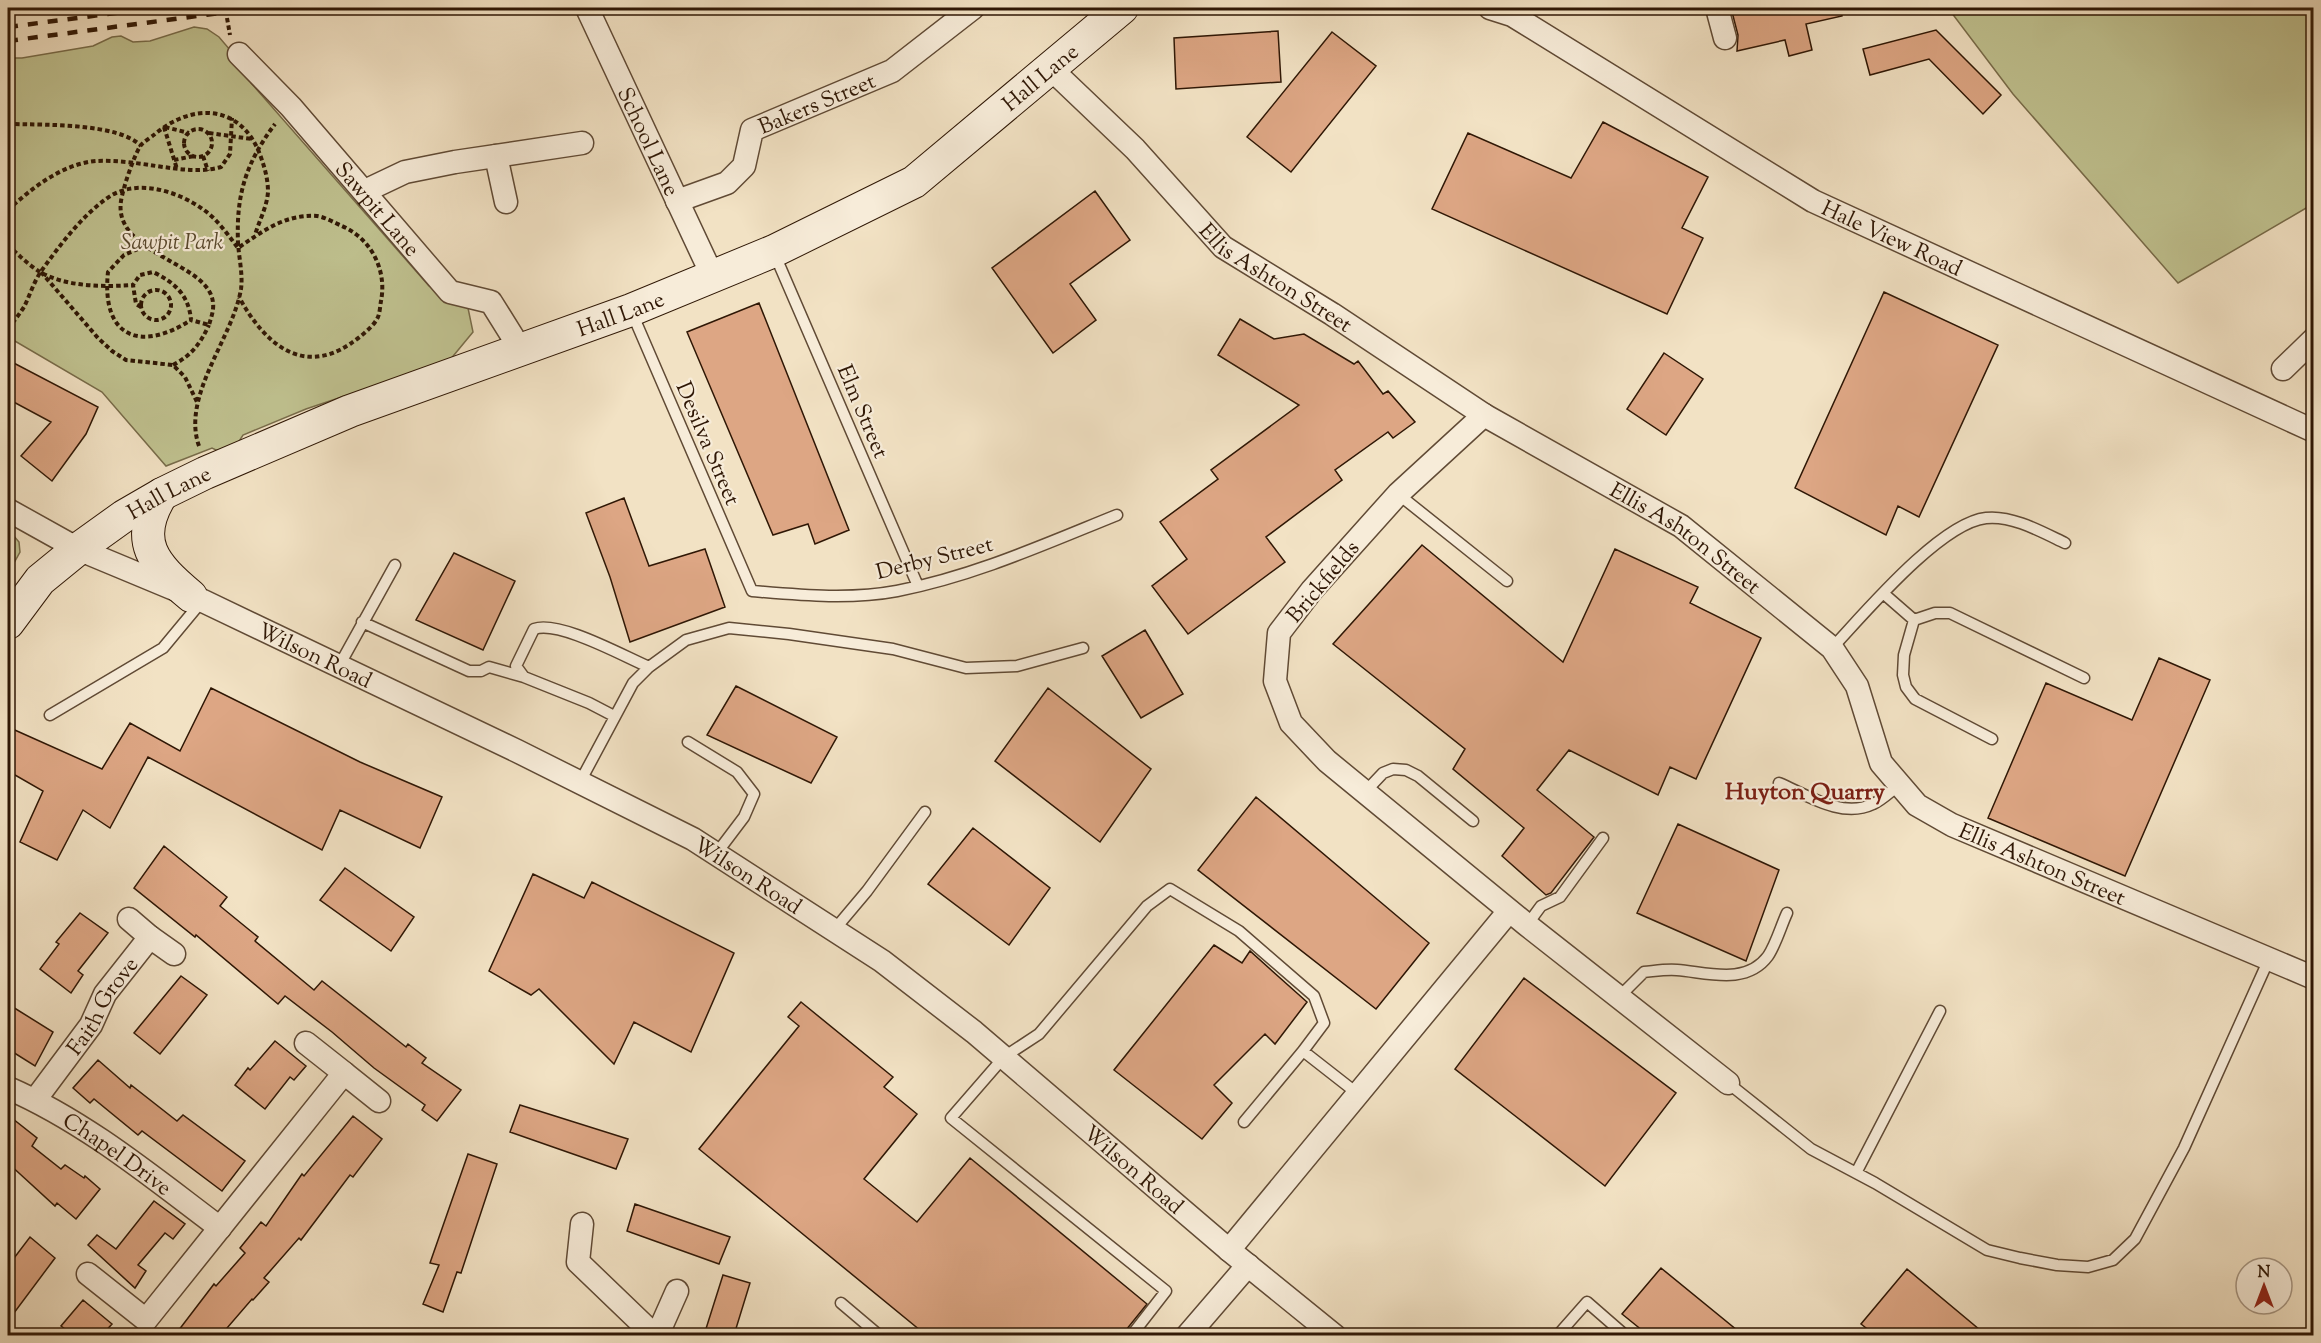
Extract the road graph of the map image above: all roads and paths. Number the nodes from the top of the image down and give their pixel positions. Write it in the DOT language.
graph roads {
  1 [pos="587,8"];
  2 [pos="972,8"];
  3 [pos="1122,8"];
  4 [pos="1490,8"];
  5 [pos="1717,8"];
  6 [pos="1725,38"];
  7 [pos="239,54"];
  8 [pos="1050,68"];
  9 [pos="291,107"];
  10 [pos="232,118"];
  11 [pos="8,126"];
  12 [pos="164,127"];
  13 [pos="189,133"];
  14 [pos="208,133"];
  15 [pos="232,136"];
  16 [pos="252,139"];
  17 [pos="582,143"];
  18 [pos="141,146"];
  19 [pos="258,150"];
  20 [pos="194,156"];
  21 [pos="203,156"];
  22 [pos="496,156"];
  23 [pos="174,160"];
  24 [pos="177,169"];
  25 [pos="208,171"];
  26 [pos="124,190"];
  27 [pos="365,191"];
  28 [pos="677,201"];
  29 [pos="506,202"];
  30 [pos="8,210"];
  31 [pos="255,236"];
  32 [pos="8,245"];
  33 [pos="145,246"];
  34 [pos="238,248"];
  35 [pos="774,252"];
  36 [pos="40,272"];
  37 [pos="712,275"];
  38 [pos="107,285"];
  39 [pos="133,285"];
  40 [pos="238,297"];
  41 [pos="141,307"];
  42 [pos="631,310"];
  43 [pos="191,320"];
  44 [pos="209,325"];
  45 [pos="8,329"];
  46 [pos="2313,339"];
  47 [pos="521,350"];
  48 [pos="173,365"];
  49 [pos="2283,369"];
  50 [pos="198,404"];
  51 [pos="1484,415"];
  52 [pos="2313,431"];
  53 [pos="205,473"];
  54 [pos="162,494"];
  55 [pos="1398,494"];
  56 [pos="8,510"];
  57 [pos="1117,514"];
  58 [pos="2065,543"];
  59 [pos="78,549"];
  60 [pos="395,565"];
  61 [pos="1507,581"];
  62 [pos="918,586"];
  63 [pos="752,591"];
  64 [pos="1883,593"];
  65 [pos="197,599"];
  66 [pos="1914,620"];
  67 [pos="8,622"];
  68 [pos="362,622"];
  69 [pos="1083,648"];
  70 [pos="1832,648"];
  71 [pos="339,666"];
  72 [pos="650,667"];
  73 [pos="524,677"];
  74 [pos="2084,678"];
  75 [pos="50,715"];
  76 [pos="614,716"];
  77 [pos="1992,739"];
  78 [pos="688,742"];
  79 [pos="580,782"];
  80 [pos="1779,783"];
  81 [pos="1899,785"];
  82 [pos="1365,792"];
  83 [pos="925,812"];
  84 [pos="1473,821"];
  85 [pos="1603,838"];
  86 [pos="716,854"];
  87 [pos="1509,911"];
  88 [pos="1787,913"];
  89 [pos="129,919"];
  90 [pos="1527,925"];
  91 [pos="835,929"];
  92 [pos="150,937"];
  93 [pos="174,954"];
  94 [pos="2269,959"];
  95 [pos="2313,978"];
  96 [pos="1619,997"];
  97 [pos="1940,1011"];
  98 [pos="306,1043"];
  99 [pos="1304,1051"];
  100 [pos="1004,1057"];
  101 [pos="344,1074"];
  102 [pos="1728,1083"];
  103 [pos="8,1088"];
  104 [pos="1358,1094"];
  105 [pos="35,1100"];
  106 [pos="379,1101"];
  107 [pos="1244,1122"];
  108 [pos="1856,1173"];
  109 [pos="582,1224"];
  110 [pos="220,1228"];
  111 [pos="1229,1250"];
  112 [pos="1248,1265"];
  113 [pos="87,1274"];
  114 [pos="677,1291"];
  115 [pos="841,1303"];
  116 [pos="656,1335"];
  117 [pos="880,1335"];
  118 [pos="1131,1335"];
  119 [pos="1187,1335"];
  120 [pos="1335,1335"];
  121 [pos="1557,1335"];
  122 [pos="1626,1335"];
  1 -- 28 [label="street, School Lane"];
  2 -- 28 [label="street, Bakers Street"];
  3 -- 8 [label="street, Hall Lane"];
  4 -- 52 [label="street, Hale View Road"];
  5 -- 6 [label="street"];
  7 -- 9 [label="street, Sawpit Lane"];
  8 -- 35 [label="street, Hall Lane"];
  8 -- 51 [label="street, Ellis Ashton Street"];
  9 -- 19 [label="path"];
  9 -- 27 [label="street, Sawpit Lane"];
  10 -- 12 [label="path"];
  10 -- 15 [label="path"];
  10 -- 16 [label="path"];
  11 -- 18 [label="path"];
  12 -- 13 [label="path"];
  12 -- 18 [label="path"];
  12 -- 23 [label="path"];
  13 -- 14 [label="path"];
  13 -- 20 [label="path"];
  14 -- 15 [label="path"];
  14 -- 21 [label="path"];
  15 -- 16 [label="path"];
  15 -- 25 [label="path"];
  16 -- 19 [label="path"];
  17 -- 22 [label="street"];
  18 -- 26 [label="path"];
  19 -- 31 [label="path"];
  19 -- 34 [label="path"];
  20 -- 21 [label="path"];
  20 -- 23 [label="path"];
  21 -- 25 [label="path"];
  22 -- 27 [label="street"];
  22 -- 29 [label="street"];
  23 -- 24 [label="path"];
  24 -- 25 [label="path"];
  24 -- 30 [label="path"];
  26 -- 33 [label="path"];
  26 -- 34 [label="path"];
  26 -- 36 [label="path"];
  27 -- 47 [label="street, Sawpit Lane"];
  28 -- 37 [label="street, School Lane"];
  31 -- 34 [label="path"];
  31 -- 40 [label="path"];
  32 -- 36 [label="path"];
  33 -- 38 [label="path"];
  33 -- 44 [label="path"];
  34 -- 40 [label="path"];
  35 -- 37 [label="street, Hall Lane"];
  35 -- 62 [label="lane, Elm Street"];
  36 -- 38 [label="path"];
  36 -- 45 [label="path"];
  36 -- 48 [label="path"];
  37 -- 42 [label="street, Hall Lane"];
  38 -- 39 [label="path"];
  38 -- 43 [label="path"];
  39 -- 41 [label="path"];
  39 -- 43 [label="path"];
  40 -- 50 [label="path"];
  41 -- 41 [label="path"];
  42 -- 47 [label="street, Hall Lane"];
  42 -- 63 [label="lane, Desilva Street"];
  43 -- 44 [label="path"];
  44 -- 48 [label="path"];
  46 -- 49 [label="street"];
  47 -- 53 [label="street, Hall Lane"];
  48 -- 50 [label="path"];
  50 -- 53 [label="path"];
  51 -- 55 [label="street, Brickfields"];
  51 -- 70 [label="street, Ellis Ashton Street"];
  53 -- 54 [label="street, Hall Lane"];
  54 -- 59 [label="street, Hall Lane"];
  54 -- 65 [label="street"];
  55 -- 61 [label="lane"];
  55 -- 82 [label="street, Brickfields"];
  56 -- 59 [label="street, Wilson Road"];
  57 -- 62 [label="lane, Derby Street"];
  58 -- 64 [label="lane"];
  59 -- 65 [label="street, Wilson Road"];
  59 -- 67 [label="street, Hall Lane"];
  60 -- 68 [label="lane"];
  62 -- 63 [label="lane, Derby Street"];
  64 -- 66 [label="lane"];
  64 -- 70 [label="lane"];
  65 -- 71 [label="street, Wilson Road"];
  65 -- 75 [label="lane"];
  66 -- 74 [label="lane"];
  66 -- 77 [label="lane"];
  68 -- 71 [label="lane"];
  68 -- 73 [label="lane"];
  69 -- 72 [label="lane"];
  70 -- 81 [label="street, Ellis Ashton Street"];
  71 -- 79 [label="street, Wilson Road"];
  72 -- 73 [label="lane"];
  72 -- 76 [label="lane"];
  73 -- 76 [label="lane"];
  76 -- 79 [label="lane"];
  78 -- 86 [label="lane"];
  79 -- 86 [label="street, Wilson Road"];
  80 -- 81 [label="lane"];
  81 -- 94 [label="street, Ellis Ashton Street"];
  82 -- 84 [label="lane"];
  82 -- 87 [label="street, Brickfields"];
  83 -- 91 [label="lane"];
  85 -- 90 [label="lane"];
  86 -- 91 [label="street, Wilson Road"];
  87 -- 90 [label="street, Brickfields"];
  87 -- 104 [label="street"];
  88 -- 96 [label="lane"];
  89 -- 92 [label="street"];
  90 -- 96 [label="street, Brickfields"];
  91 -- 100 [label="street, Wilson Road"];
  92 -- 93 [label="street, Faith Grove"];
  92 -- 105 [label="street, Faith Grove"];
  94 -- 95 [label="street, Ellis Ashton Street"];
  94 -- 108 [label="lane"];
  96 -- 102 [label="street, Brickfields"];
  97 -- 108 [label="lane"];
  98 -- 101 [label="street"];
  99 -- 100 [label="lane"];
  99 -- 104 [label="lane"];
  99 -- 107 [label="lane"];
  100 -- 111 [label="street, Wilson Road"];
  100 -- 118 [label="lane"];
  101 -- 106 [label="street"];
  101 -- 110 [label="street"];
  102 -- 108 [label="lane"];
  103 -- 105 [label="street, Chapel Drive"];
  104 -- 111 [label="street"];
  105 -- 110 [label="street, Chapel Drive"];
  109 -- 116 [label="street"];
  110 -- 113 [label="street"];
  111 -- 112 [label="street, Wilson Road"];
  112 -- 119 [label="street"];
  112 -- 120 [label="street, Wilson Road"];
  114 -- 116 [label="street"];
  115 -- 117 [label="lane"];
  121 -- 122 [label="lane"];
}
